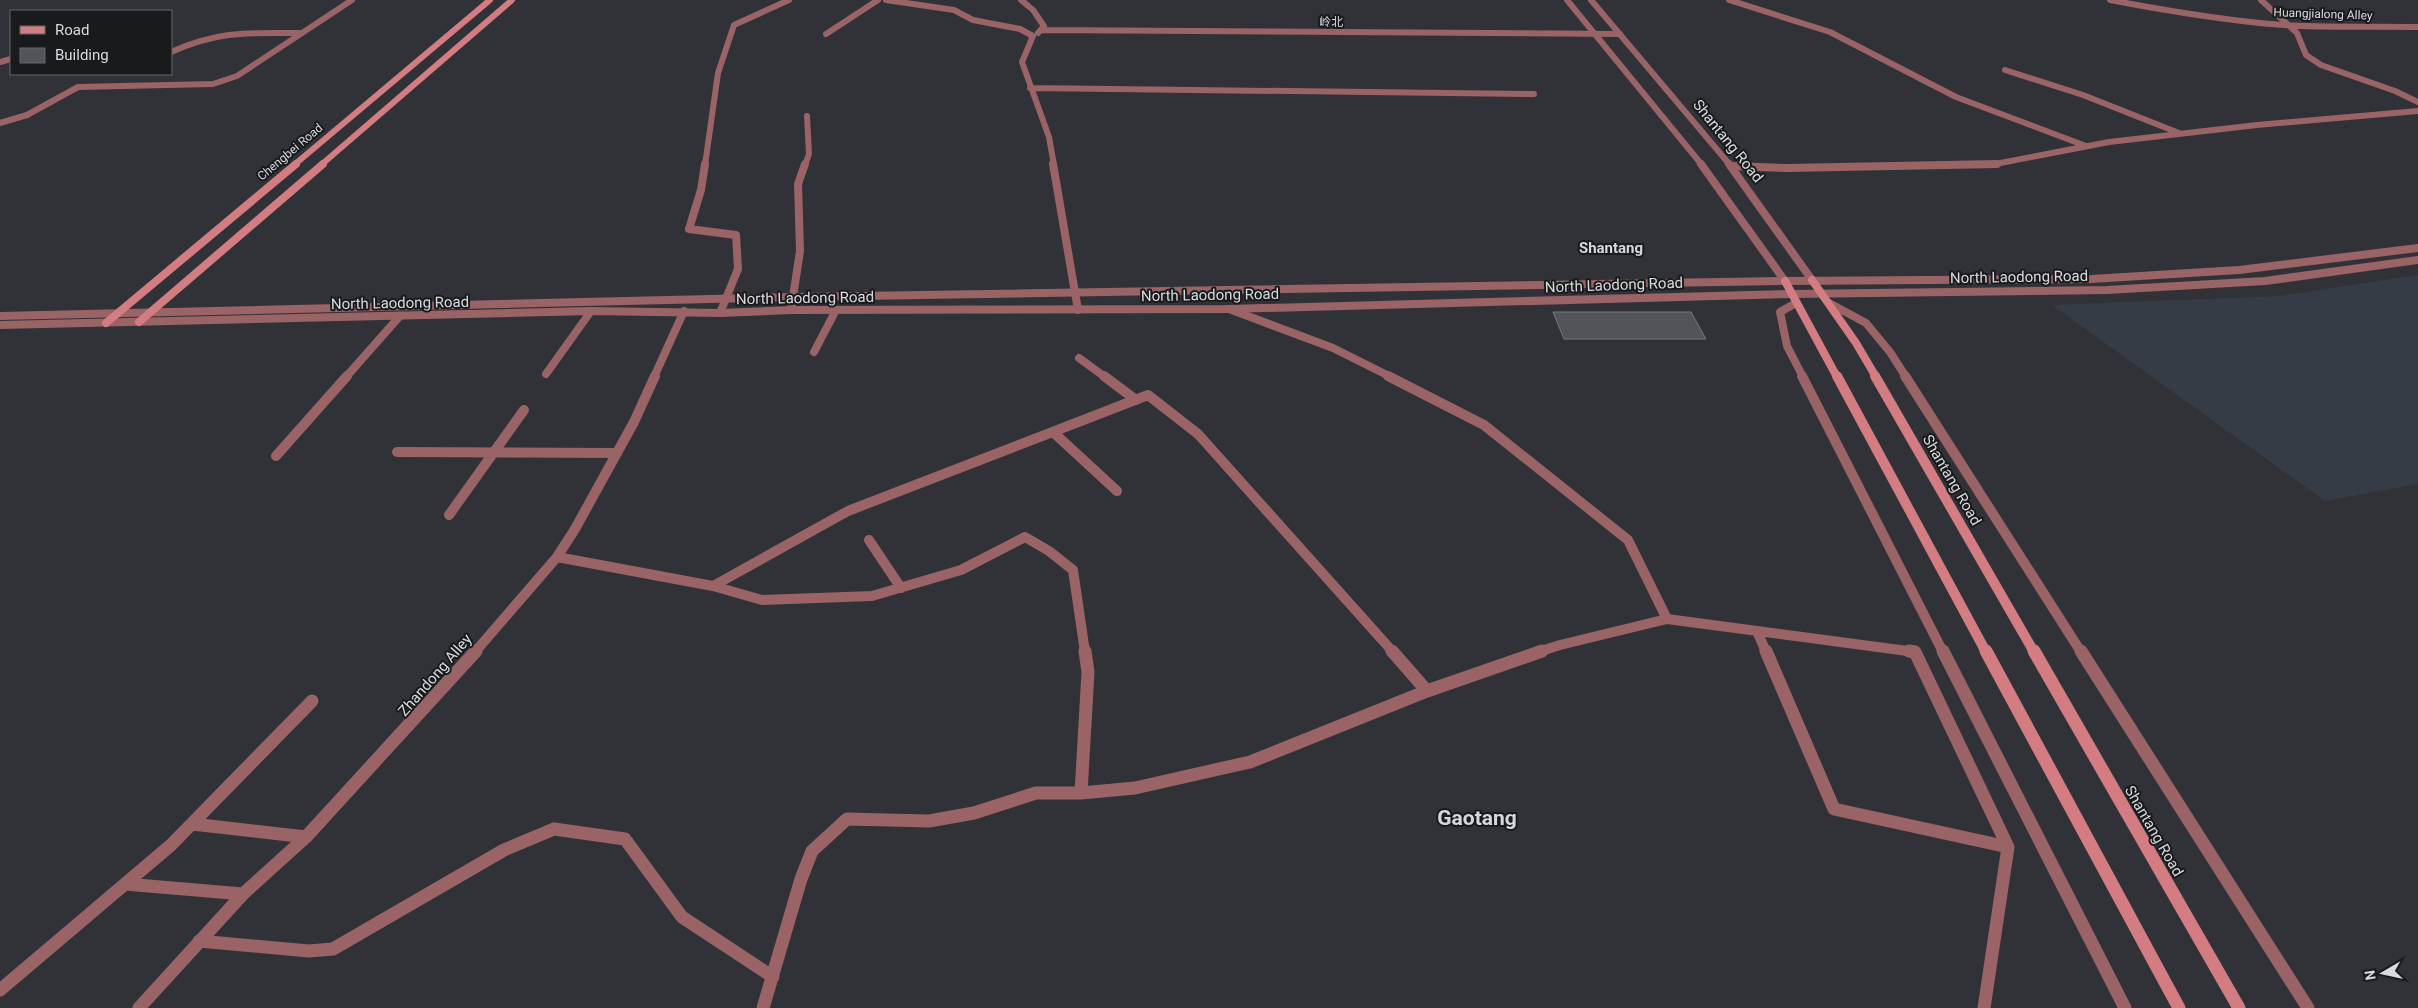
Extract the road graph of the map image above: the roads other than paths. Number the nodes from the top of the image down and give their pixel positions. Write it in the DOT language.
graph roads {
  1 [pos="352,0"];
  2 [pos="490,0"];
  3 [pos="512,0"];
  4 [pos="788,0"];
  5 [pos="878,0"];
  6 [pos="886,0"];
  7 [pos="1021,0"];
  8 [pos="1568,0"];
  9 [pos="1591,0"];
  10 [pos="1729,0"];
  11 [pos="2110,0"];
  12 [pos="2261,0"];
  13 [pos="2287,24"];
  14 [pos="2418,27"];
  15 [pos="1042,30"];
  16 [pos="304,33"];
  17 [pos="826,34"];
  18 [pos="1593,34"];
  19 [pos="1620,34"];
  20 [pos="1033,36"];
  21 [pos="172,52"];
  22 [pos="2005,70"];
  23 [pos="1030,88"];
  24 [pos="1534,94"];
  25 [pos="2418,102"];
  26 [pos="2418,111"];
  27 [pos="807,116"];
  28 [pos="0,123"];
  29 [pos="2179,134"];
  30 [pos="2086,146"];
  31 [pos="1731,166"];
  32 [pos="2418,248"];
  33 [pos="2418,260"];
  34 [pos="1785,280"];
  35 [pos="1812,280"];
  36 [pos="1822,293"];
  37 [pos="1074,294"];
  38 [pos="795,298"];
  39 [pos="1794,298"];
  40 [pos="726,299"];
  41 [pos="1829,303"];
  42 [pos="791,310"];
  43 [pos="836,310"];
  44 [pos="1078,310"];
  45 [pos="1229,310"];
  46 [pos="591,311"];
  47 [pos="684,311"];
  48 [pos="119,312"];
  49 [pos="152,312"];
  50 [pos="720,313"];
  51 [pos="0,316"];
  52 [pos="399,317"];
  53 [pos="139,322"];
  54 [pos="106,323"];
  55 [pos="0,325"];
  56 [pos="814,352"];
  57 [pos="1080,358"];
  58 [pos="546,374"];
  59 [pos="1136,400"];
  60 [pos="524,410"];
  61 [pos="1053,432"];
  62 [pos="397,452"];
  63 [pos="494,452"];
  64 [pos="617,453"];
  65 [pos="276,456"];
  66 [pos="1117,491"];
  67 [pos="449,515"];
  68 [pos="869,540"];
  69 [pos="556,557"];
  70 [pos="714,586"];
  71 [pos="901,588"];
  72 [pos="1667,619"];
  73 [pos="1757,631"];
  74 [pos="1427,691"];
  75 [pos="312,701"];
  76 [pos="1081,792"];
  77 [pos="192,824"];
  78 [pos="306,838"];
  79 [pos="2008,847"];
  80 [pos="124,884"];
  81 [pos="243,894"];
  82 [pos="199,941"];
  83 [pos="773,976"];
  84 [pos="0,990"];
  85 [pos="139,1008"];
  86 [pos="763,1008"];
  87 [pos="1984,1008"];
  88 [pos="2125,1008"];
  89 [pos="2179,1008"];
  90 [pos="2239,1008"];
  91 [pos="2308,1008"];
  1 -- 16 [label="street"];
  2 -- 48 [label="main road, Chengbei Road"];
  3 -- 49 [label="main road"];
  4 -- 40 [label="street"];
  5 -- 17 [label="street"];
  6 -- 20 [label="street"];
  7 -- 15 [label="street"];
  8 -- 18 [label="street"];
  9 -- 19 [label="street, Shantang Road"];
  10 -- 30 [label="street"];
  11 -- 13 [label="street, Huangjialong Alley"];
  12 -- 13 [label="street"];
  13 -- 14 [label="street, Huangjialong Alley"];
  13 -- 25 [label="street"];
  15 -- 18 [label="street, 岭北"];
  15 -- 20 [label="street"];
  16 -- 21 [label="street"];
  16 -- 28 [label="street"];
  18 -- 19 [label="street, 岭北"];
  18 -- 34 [label="street"];
  19 -- 31 [label="street, Shantang Road"];
  20 -- 23 [label="street"];
  22 -- 29 [label="street"];
  23 -- 24 [label="street"];
  23 -- 37 [label="street"];
  26 -- 29 [label="street"];
  27 -- 38 [label="street"];
  29 -- 30 [label="street"];
  30 -- 31 [label="street"];
  31 -- 35 [label="street, Shantang Road"];
  32 -- 35 [label="street, North Laodong Road"];
  33 -- 36 [label="street, North Laodong Road"];
  34 -- 35 [label="street, North Laodong Road"];
  34 -- 37 [label="street, North Laodong Road"];
  34 -- 39 [label="main road"];
  35 -- 36 [label="main road, Shantang Road"];
  36 -- 39 [label="street, North Laodong Road"];
  36 -- 41 [label="main road, Shantang Road"];
  37 -- 38 [label="street, North Laodong Road"];
  37 -- 44 [label="street"];
  38 -- 40 [label="street, North Laodong Road"];
  38 -- 42 [label="street"];
  39 -- 45 [label="street, North Laodong Road"];
  39 -- 88 [label="street"];
  39 -- 89 [label="main road"];
  40 -- 49 [label="street, North Laodong Road"];
  40 -- 50 [label="street"];
  41 -- 90 [label="main road, Shantang Road"];
  41 -- 91 [label="street"];
  42 -- 43 [label="street, North Laodong Road"];
  42 -- 50 [label="street, North Laodong Road"];
  43 -- 44 [label="street, North Laodong Road"];
  43 -- 56 [label="street"];
  44 -- 45 [label="street, North Laodong Road"];
  45 -- 72 [label="street"];
  46 -- 47 [label="street, North Laodong Road"];
  46 -- 52 [label="street, North Laodong Road"];
  46 -- 58 [label="street"];
  47 -- 50 [label="street, North Laodong Road"];
  47 -- 64 [label="street, Zhandong Alley"];
  48 -- 49 [label="street, North Laodong Road"];
  48 -- 51 [label="street, North Laodong Road"];
  48 -- 54 [label="main road, Chengbei Road"];
  49 -- 53 [label="main road"];
  52 -- 53 [label="street, North Laodong Road"];
  52 -- 65 [label="street"];
  53 -- 54 [label="street, North Laodong Road"];
  54 -- 55 [label="street, North Laodong Road"];
  57 -- 59 [label="street"];
  59 -- 61 [label="street"];
  59 -- 74 [label="street"];
  60 -- 63 [label="street"];
  61 -- 66 [label="street"];
  61 -- 70 [label="street"];
  62 -- 63 [label="street"];
  63 -- 64 [label="street"];
  63 -- 67 [label="street"];
  64 -- 69 [label="street, Zhandong Alley"];
  68 -- 71 [label="street"];
  69 -- 70 [label="street"];
  69 -- 78 [label="street, Zhandong Alley"];
  70 -- 71 [label="street"];
  71 -- 76 [label="street"];
  72 -- 73 [label="street"];
  72 -- 74 [label="street"];
  73 -- 79 [label="street"];
  73 -- 79 [label="street"];
  74 -- 76 [label="street"];
  75 -- 77 [label="street"];
  76 -- 83 [label="street"];
  77 -- 78 [label="street"];
  77 -- 80 [label="street"];
  78 -- 81 [label="street, Zhandong Alley"];
  79 -- 87 [label="street"];
  80 -- 81 [label="street"];
  80 -- 84 [label="street"];
  81 -- 82 [label="street, Zhandong Alley"];
  82 -- 83 [label="street"];
  82 -- 85 [label="street, Zhandong Alley"];
  83 -- 86 [label="street"];
}
